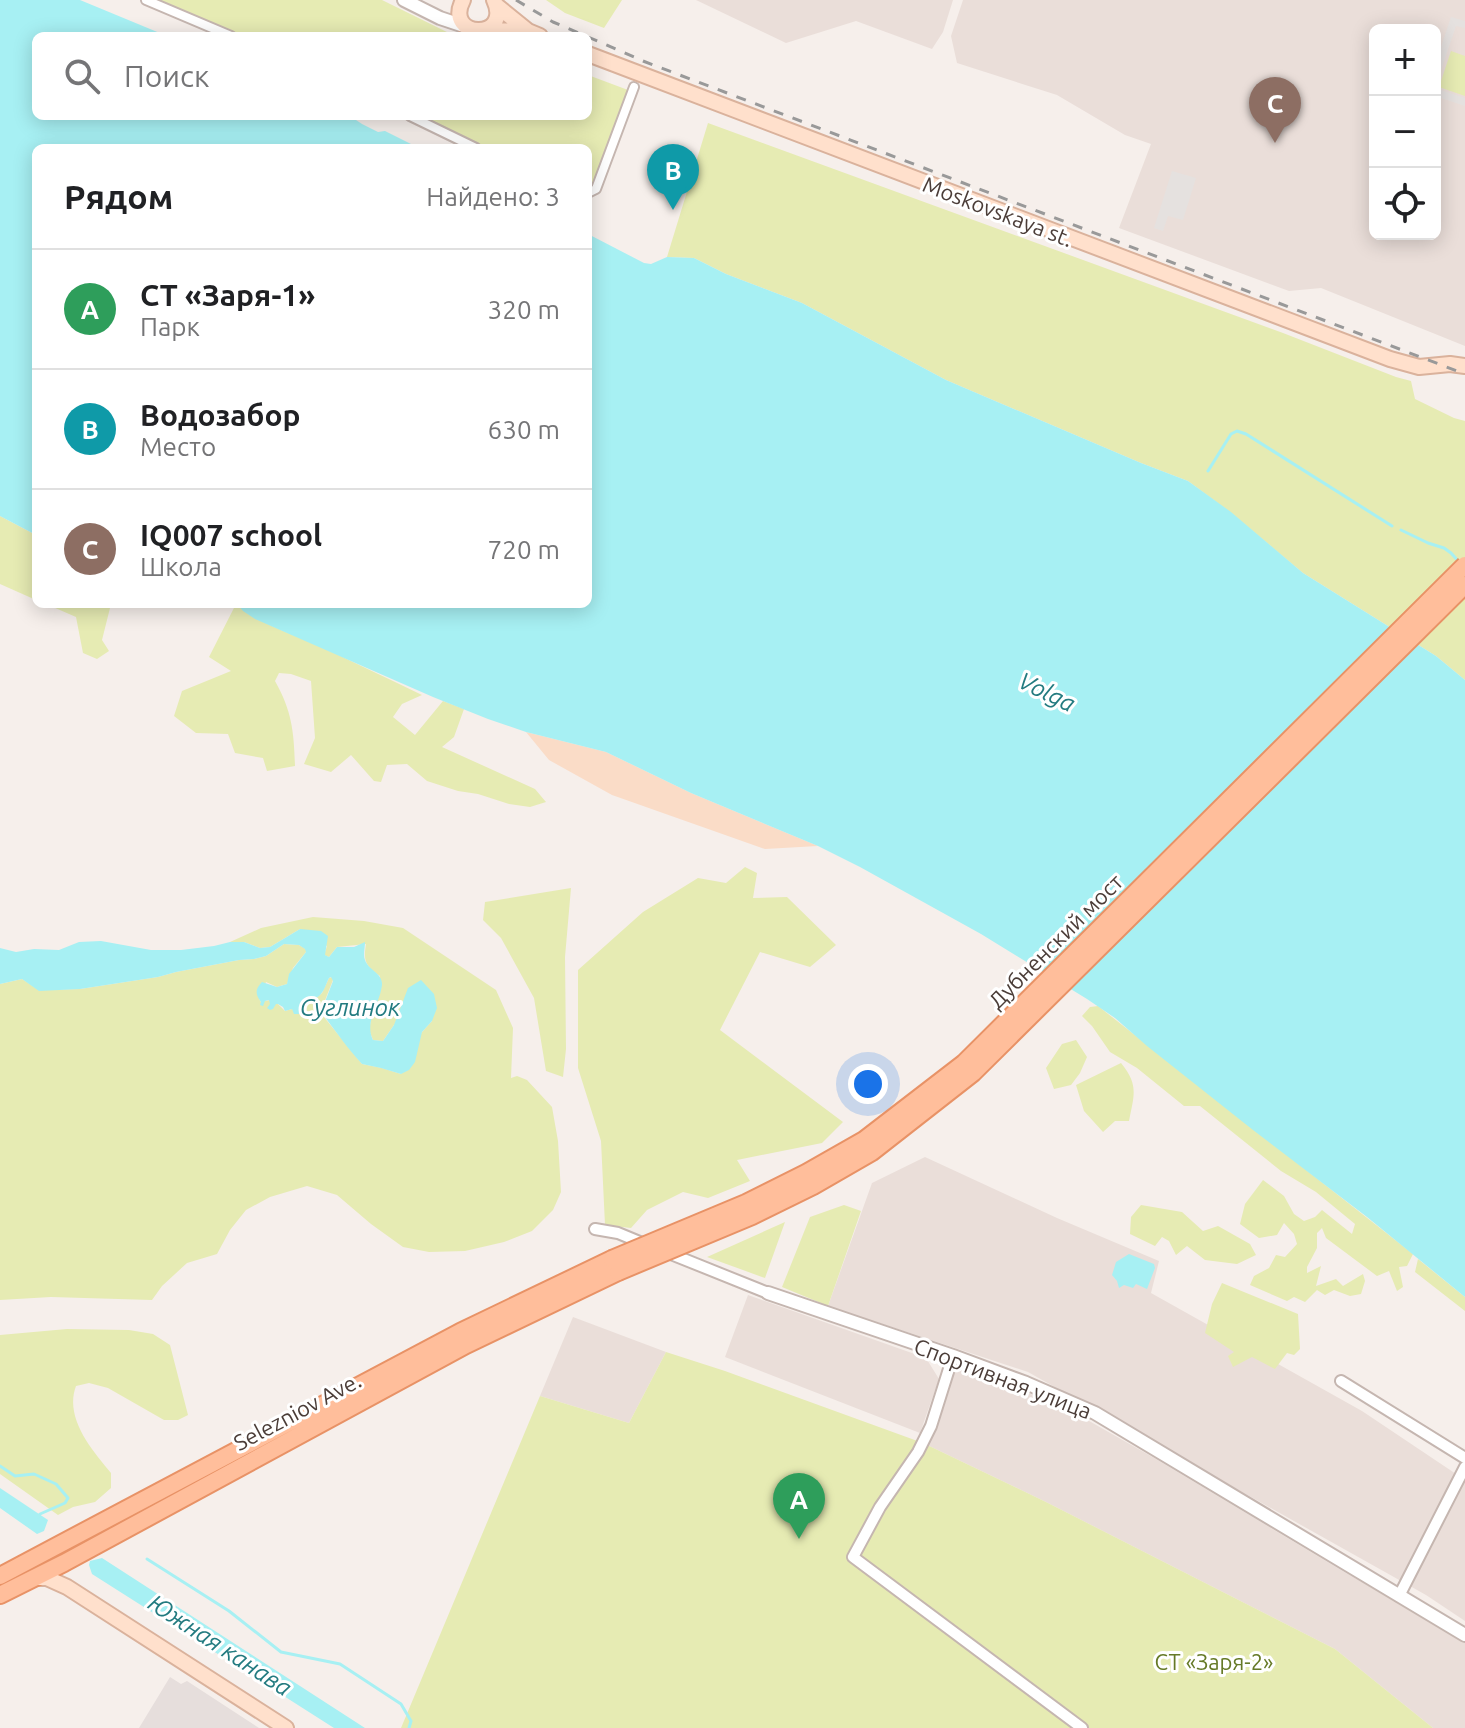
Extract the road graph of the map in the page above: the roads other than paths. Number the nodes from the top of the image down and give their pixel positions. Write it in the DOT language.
graph roads {
  1 [pos="146,0"];
  2 [pos="404,0"];
  3 [pos="495,2"];
  4 [pos="461,3"];
  5 [pos="440,18"];
  6 [pos="467,27"];
  7 [pos="485,30"];
  8 [pos="222,32"];
  9 [pos="510,32"];
  10 [pos="532,32"];
  11 [pos="592,56"];
  12 [pos="634,87"];
  13 [pos="418,120"];
  14 [pos="468,144"];
  15 [pos="592,191"];
  16 [pos="1465,366"];
  17 [pos="1465,565"];
  18 [pos="1465,585"];
  19 [pos="595,1229"];
  20 [pos="615,1265"];
  21 [pos="768,1293"];
  22 [pos="953,1356"];
  23 [pos="1341,1381"];
  24 [pos="1465,1458"];
  25 [pos="1465,1467"];
  26 [pos="64,1563"];
  27 [pos="0,1576"];
  28 [pos="33,1578"];
  29 [pos="67,1587"];
  30 [pos="0,1595"];
  31 [pos="1399,1596"];
  32 [pos="1465,1635"];
  33 [pos="286,1728"];
  34 [pos="1082,1728"];
  1 -- 8 [label="street"];
  2 -- 5 [label="street"];
  3 -- 7 [label="main road"];
  3 -- 10 [label="main road"];
  4 -- 5 [label="street"];
  4 -- 6 [label="main road"];
  5 -- 6 [label="street"];
  6 -- 7 [label="main road"];
  7 -- 9 [label="main road"];
  11 -- 16 [label="main road, Moskovskaya st."];
  12 -- 15 [label="street"];
  13 -- 14 [label="street"];
  17 -- 20 [label="main road, Дубненский мост, bridge"];
  18 -- 20 [label="main road, Дубненский мост, bridge"];
  19 -- 21 [label="street, Спортивная улица"];
  20 -- 26 [label="main road, Selezniov Ave."];
  20 -- 27 [label="main road, Selezniov Ave."];
  21 -- 22 [label="street, Спортивная улица"];
  22 -- 31 [label="street, Спортивная улица"];
  22 -- 34 [label="street"];
  23 -- 24 [label="street"];
  25 -- 31 [label="street"];
  26 -- 28 [label="main road, Selezniov Ave."];
  26 -- 29 [label="main road"];
  28 -- 29 [label="main road"];
  28 -- 30 [label="main road, Selezniov Ave."];
  29 -- 33 [label="main road"];
  31 -- 32 [label="street, Спортивная улица"];
}
